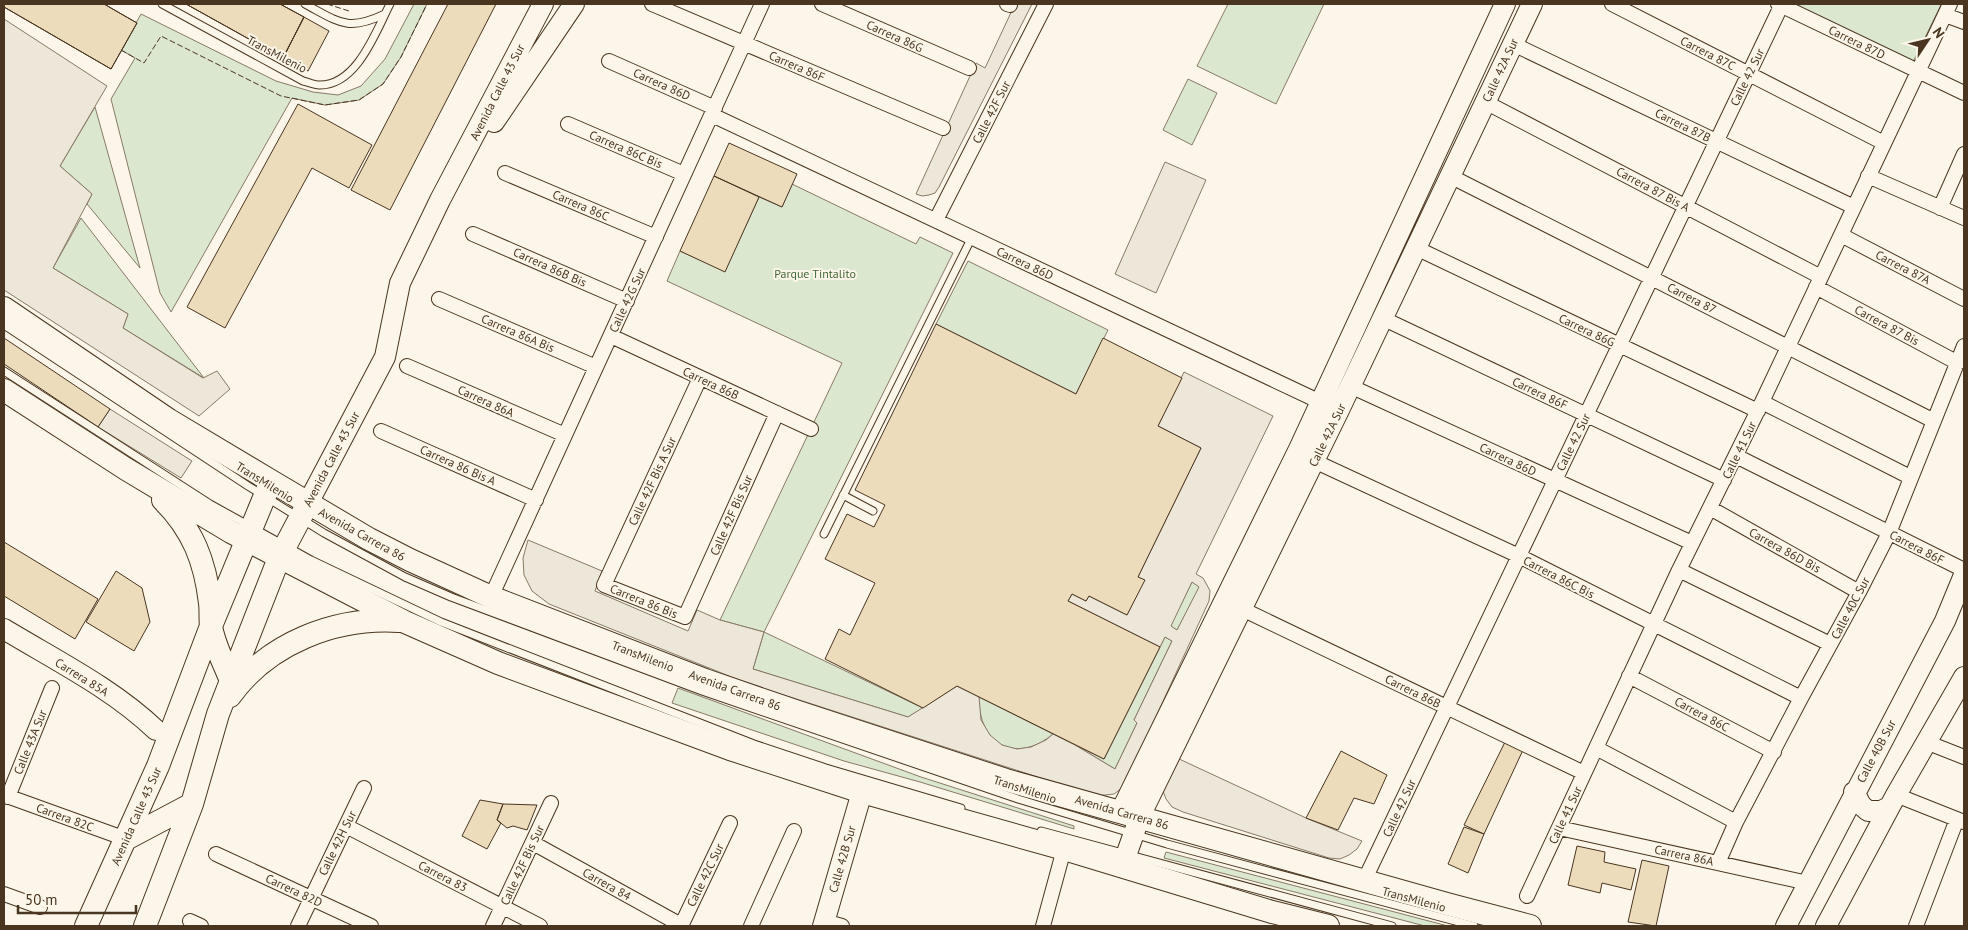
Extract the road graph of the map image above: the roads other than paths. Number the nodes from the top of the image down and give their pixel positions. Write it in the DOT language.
graph roads {
  1 [pos="162,4"];
  2 [pos="305,4"];
  3 [pos="390,4"];
  4 [pos="542,4"];
  5 [pos="574,4"];
  6 [pos="652,4"];
  7 [pos="762,4"];
  8 [pos="822,4"];
  9 [pos="1046,4"];
  10 [pos="1505,4"];
  11 [pos="1532,4"];
  12 [pos="1612,4"];
  13 [pos="1781,4"];
  14 [pos="1948,7"];
  15 [pos="385,14"];
  16 [pos="1964,22"];
  17 [pos="744,43"];
  18 [pos="1513,44"];
  19 [pos="609,61"];
  20 [pos="969,68"];
  21 [pos="1918,72"];
  22 [pos="1749,74"];
  23 [pos="1964,92"];
  24 [pos="1485,102"];
  25 [pos="713,111"];
  26 [pos="568,124"];
  27 [pos="942,128"];
  28 [pos="1716,141"];
  29 [pos="1884,143"];
  30 [pos="1964,154"];
  31 [pos="505,173"];
  32 [pos="684,174"];
  33 [pos="1450,176"];
  34 [pos="1868,176"];
  35 [pos="440,200"];
  36 [pos="1686,206"];
  37 [pos="1854,207"];
  38 [pos="1940,208"];
  39 [pos="1964,218"];
  40 [pos="936,220"];
  41 [pos="472,234"];
  42 [pos="1841,235"];
  43 [pos="656,237"];
  44 [pos="972,238"];
  45 [pos="1416,248"];
  46 [pos="1651,278"];
  47 [pos="1819,282"];
  48 [pos="439,299"];
  49 [pos="1964,299"];
  50 [pos="626,301"];
  51 [pos="4,308"];
  52 [pos="1382,318"];
  53 [pos="4,325"];
  54 [pos="610,336"];
  55 [pos="1619,345"];
  56 [pos="1964,346"];
  57 [pos="1788,347"];
  58 [pos="1958,363"];
  59 [pos="407,366"];
  60 [pos="596,367"];
  61 [pos="4,372"];
  62 [pos="700,378"];
  63 [pos="1350,386"];
  64 [pos="4,390"];
  65 [pos="1321,402"];
  66 [pos="1760,406"];
  67 [pos="1339,410"];
  68 [pos="777,413"];
  69 [pos="1586,415"];
  70 [pos="1934,421"];
  71 [pos="811,429"];
  72 [pos="381,431"];
  73 [pos="565,435"];
  74 [pos="1736,456"];
  75 [pos="1314,461"];
  76 [pos="126,469"];
  77 [pos="1910,477"];
  78 [pos="1555,480"];
  79 [pos="1724,480"];
  80 [pos="268,489"];
  81 [pos="843,495"];
  82 [pos="536,500"];
  83 [pos="1710,508"];
  84 [pos="304,511"];
  85 [pos="873,511"];
  86 [pos="1889,533"];
  87 [pos="249,534"];
  88 [pos="824,534"];
  89 [pos="1692,544"];
  90 [pos="282,552"];
  91 [pos="1519,556"];
  92 [pos="1679,570"];
  93 [pos="1964,570"];
  94 [pos="1964,576"];
  95 [pos="604,585"];
  96 [pos="1859,592"];
  97 [pos="491,597"];
  98 [pos="1242,608"];
  99 [pos="684,617"];
  100 [pos="405,622"];
  101 [pos="1654,624"];
  102 [pos="211,626"];
  103 [pos="4,629"];
  104 [pos="1830,644"];
  105 [pos="1629,676"];
  106 [pos="231,681"];
  107 [pos="1962,685"];
  108 [pos="52,688"];
  109 [pos="1801,698"];
  110 [pos="1447,707"];
  111 [pos="218,714"];
  112 [pos="156,730"];
  113 [pos="1926,742"];
  114 [pos="1596,748"];
  115 [pos="1774,752"];
  116 [pos="1964,757"];
  117 [pos="1584,773"];
  118 [pos="364,788"];
  119 [pos="862,792"];
  120 [pos="1854,792"];
  121 [pos="6,796"];
  122 [pos="1893,801"];
  123 [pos="551,803"];
  124 [pos="192,804"];
  125 [pos="970,811"];
  126 [pos="1132,820"];
  127 [pos="1960,820"];
  128 [pos="1736,822"];
  129 [pos="730,823"];
  130 [pos="346,826"];
  131 [pos="1559,828"];
  132 [pos="1032,829"];
  133 [pos="794,831"];
  134 [pos="126,839"];
  135 [pos="533,843"];
  136 [pos="1064,849"];
  137 [pos="216,854"];
  138 [pos="1125,861"];
  139 [pos="1718,863"];
  140 [pos="1364,881"];
  141 [pos="1808,883"];
  142 [pos="4,894"];
  143 [pos="1527,896"];
  144 [pos="312,898"];
  145 [pos="503,906"];
  146 [pos="40,907"];
  147 [pos="830,925"];
  148 [pos="86,926"];
  149 [pos="145,926"];
  150 [pos="298,926"];
  151 [pos="371,926"];
  152 [pos="494,926"];
  153 [pos="540,926"];
  154 [pos="681,926"];
  155 [pos="751,926"];
  156 [pos="1043,926"];
  157 [pos="1326,926"];
  158 [pos="1392,926"];
  159 [pos="1474,926"];
  160 [pos="1530,926"];
  161 [pos="1786,926"];
  162 [pos="1826,926"];
  163 [pos="1916,926"];
  1 -- 15 [label="lane, TransMilenio"];
  2 -- 15 [label="lane"];
  3 -- 15 [label="lane, TransMilenio"];
  4 -- 35 [label="street, Avenida Calle 43 Sur"];
  5 -- 35 [label="street"];
  6 -- 17 [label="street, Carrera 86F"];
  7 -- 17 [label="street, Calle 42G Sur"];
  8 -- 20 [label="street, Carrera 86G"];
  9 -- 40 [label="street, Calle 42F Sur"];
  10 -- 65 [label="street, Calle 42A Sur"];
  11 -- 18 [label="street, Calle 42A Sur"];
  12 -- 22 [label="street, Carrera 87C"];
  13 -- 21 [label="street, Carrera 87D"];
  13 -- 22 [label="street, Calle 42 Sur"];
  14 -- 16 [label="street"];
  14 -- 21 [label="street, Calle 41 Sur"];
  17 -- 25 [label="street, Calle 42G Sur"];
  17 -- 27 [label="street, Carrera 86F"];
  18 -- 24 [label="street, Calle 42A Sur"];
  18 -- 28 [label="street, Carrera 87B"];
  19 -- 25 [label="street, Carrera 86D"];
  21 -- 23 [label="street, Carrera 87D"];
  21 -- 29 [label="street, Calle 41 Sur"];
  22 -- 28 [label="street, Calle 42 Sur"];
  22 -- 29 [label="street, Carrera 87C"];
  24 -- 33 [label="street, Calle 42A Sur"];
  24 -- 36 [label="street, Carrera 87 Bis A"];
  25 -- 32 [label="street, Calle 42G Sur"];
  25 -- 40 [label="street, Carrera 86D"];
  26 -- 32 [label="street, Carrera 86C Bis"];
  28 -- 36 [label="street, Calle 42 Sur"];
  28 -- 37 [label="street, Carrera 87B"];
  29 -- 34 [label="street, Calle 41 Sur"];
  30 -- 38 [label="street"];
  31 -- 43 [label="street, Carrera 86C"];
  32 -- 43 [label="street, Calle 42G Sur"];
  33 -- 45 [label="street, Calle 42A Sur"];
  33 -- 46 [label="street, Carrera 87"];
  34 -- 37 [label="street, Calle 41 Sur"];
  34 -- 38 [label="street"];
  35 -- 84 [label="street, Avenida Calle 43 Sur"];
  36 -- 46 [label="street, Calle 42 Sur"];
  36 -- 47 [label="street, Carrera 87 Bis A"];
  37 -- 42 [label="street, Calle 41 Sur"];
  38 -- 39 [label="street"];
  40 -- 44 [label="street, Carrera 86D"];
  41 -- 50 [label="street, Carrera 86B Bis"];
  42 -- 47 [label="street, Calle 41 Sur"];
  42 -- 49 [label="street, Carrera 87A"];
  43 -- 50 [label="street, Calle 42G Sur"];
  44 -- 65 [label="street, Carrera 86D"];
  44 -- 81 [label="lane"];
  45 -- 52 [label="street, Calle 42A Sur"];
  45 -- 55 [label="street, Carrera 86G"];
  46 -- 55 [label="street, Calle 42 Sur"];
  46 -- 57 [label="street, Carrera 87"];
  47 -- 57 [label="street, Calle 41 Sur"];
  47 -- 58 [label="street, Carrera 87 Bis"];
  48 -- 60 [label="street, Carrera 86A Bis"];
  50 -- 54 [label="street, Calle 42G Sur"];
  51 -- 80 [label="main road, Avenida Carrera 86"];
  52 -- 63 [label="street, Calle 42A Sur"];
  52 -- 69 [label="street, Carrera 86F"];
  53 -- 80 [label="lane, TransMilenio"];
  54 -- 60 [label="street, Calle 42G Sur"];
  54 -- 62 [label="street, Carrera 86B"];
  55 -- 66 [label="street, Carrera 86G"];
  55 -- 69 [label="street, Calle 42 Sur"];
  56 -- 58 [label="street, Calle 40C Sur"];
  57 -- 66 [label="street, Calle 41 Sur"];
  57 -- 70 [label="street, Carrera 87"];
  58 -- 70 [label="street, Calle 40C Sur"];
  59 -- 73 [label="street, Carrera 86A"];
  60 -- 73 [label="street, Calle 42G Sur"];
  61 -- 87 [label="lane"];
  62 -- 68 [label="street, Carrera 86B"];
  62 -- 95 [label="street, Calle 42F Bis A Sur"];
  63 -- 67 [label="street, Calle 42A Sur"];
  63 -- 78 [label="street, Carrera 86D"];
  64 -- 76 [label="main road"];
  65 -- 67 [label="street, Carrera 86D"];
  65 -- 126 [label="street, Calle 42A Sur"];
  66 -- 74 [label="street, Calle 41 Sur"];
  66 -- 77 [label="street, Carrera 86G"];
  67 -- 75 [label="street, Calle 42A Sur"];
  68 -- 71 [label="street, Carrera 86B"];
  68 -- 99 [label="street, Calle 42F Bis Sur"];
  69 -- 78 [label="street, Calle 42 Sur"];
  69 -- 79 [label="street, Carrera 86F"];
  70 -- 77 [label="street, Calle 40C Sur"];
  72 -- 82 [label="street, Carrera 86 Bis A"];
  73 -- 82 [label="street, Calle 42G Sur"];
  74 -- 79 [label="street, Calle 41 Sur"];
  74 -- 86 [label="street, Carrera 86F"];
  75 -- 91 [label="street, Carrera 86C Bis"];
  75 -- 98 [label="street, Calle 42A Sur"];
  76 -- 87 [label="main road"];
  76 -- 102 [label="main road"];
  77 -- 86 [label="street, Calle 40C Sur"];
  78 -- 89 [label="street, Carrera 86D"];
  78 -- 91 [label="street, Calle 42 Sur"];
  79 -- 83 [label="street, Calle 41 Sur"];
  80 -- 84 [label="main road, Avenida Carrera 86"];
  80 -- 87 [label="main road, Avenida Calle 43 Sur"];
  81 -- 85 [label="lane"];
  81 -- 88 [label="lane"];
  82 -- 97 [label="street, Calle 42G Sur"];
  83 -- 89 [label="street, Calle 41 Sur"];
  83 -- 96 [label="street, Carrera 86D Bis"];
  84 -- 90 [label="main road, Avenida Calle 43 Sur"];
  84 -- 97 [label="main road, Avenida Carrera 86"];
  84 -- 126 [label="lane, TransMilenio"];
  86 -- 93 [label="street, Carrera 86F"];
  86 -- 96 [label="street, Calle 40C Sur"];
  87 -- 90 [label="main road"];
  87 -- 102 [label="main road, Avenida Calle 43 Sur"];
  89 -- 92 [label="street, Calle 41 Sur"];
  90 -- 100 [label="main road"];
  90 -- 106 [label="main road, Avenida Calle 43 Sur"];
  90 -- 125 [label="lane"];
  91 -- 101 [label="street, Carrera 86C Bis"];
  91 -- 110 [label="street, Calle 42 Sur"];
  92 -- 101 [label="street, Calle 41 Sur"];
  92 -- 104 [label="street"];
  94 -- 120 [label="street, Calle 40B Sur"];
  95 -- 99 [label="street, Carrera 86 Bis"];
  96 -- 104 [label="street, Calle 40C Sur"];
  97 -- 126 [label="main road, Avenida Carrera 86"];
  98 -- 110 [label="street, Carrera 86B"];
  98 -- 126 [label="street, Calle 42A Sur"];
  100 -- 111 [label="main road"];
  100 -- 119 [label="main road"];
  101 -- 105 [label="street, Calle 41 Sur"];
  101 -- 109 [label="street, Carrera 86C Bis"];
  102 -- 106 [label="main road"];
  102 -- 134 [label="main road, Avenida Calle 43 Sur"];
  103 -- 112 [label="street, Carrera 85A"];
  104 -- 109 [label="street, Calle 40C Sur"];
  105 -- 114 [label="street, Calle 41 Sur"];
  105 -- 115 [label="street, Carrera 86C"];
  106 -- 111 [label="main road, Avenida Calle 43 Sur"];
  107 -- 113 [label="street"];
  108 -- 121 [label="street, Calle 43A Sur"];
  109 -- 115 [label="street, Calle 40C Sur"];
  110 -- 117 [label="street, Carrera 86B"];
  110 -- 140 [label="street, Calle 42 Sur"];
  111 -- 124 [label="main road, Avenida Calle 43 Sur"];
  113 -- 116 [label="street"];
  113 -- 122 [label="street"];
  114 -- 117 [label="street, Calle 41 Sur"];
  114 -- 128 [label="street"];
  115 -- 128 [label="street, Calle 40C Sur"];
  117 -- 131 [label="street, Calle 41 Sur"];
  118 -- 130 [label="street, Calle 42H Sur"];
  119 -- 136 [label="main road"];
  119 -- 147 [label="street, Calle 42B Sur"];
  120 -- 122 [label="street"];
  120 -- 141 [label="street, Calle 40B Sur"];
  121 -- 134 [label="street, Carrera 82C"];
  122 -- 127 [label="street"];
  122 -- 162 [label="street"];
  123 -- 135 [label="street, Calle 42F Bis Sur"];
  124 -- 134 [label="main road"];
  124 -- 149 [label="main road, Avenida Calle 43 Sur"];
  126 -- 138 [label="street, Calle 42A Sur"];
  126 -- 140 [label="main road, Avenida Carrera 86"];
  126 -- 159 [label="lane, TransMilenio"];
  127 -- 163 [label="street"];
  128 -- 139 [label="street, Calle 40C Sur"];
  129 -- 154 [label="street, Calle 42C Sur"];
  130 -- 144 [label="street, Calle 42H Sur"];
  130 -- 145 [label="street, Carrera 83"];
  131 -- 139 [label="street, Carrera 86A"];
  131 -- 143 [label="street, Calle 41 Sur"];
  132 -- 138 [label="lane"];
  133 -- 155 [label="street"];
  134 -- 148 [label="main road, Avenida Calle 43 Sur"];
  135 -- 145 [label="street, Calle 42F Bis Sur"];
  135 -- 154 [label="street, Carrera 84"];
  136 -- 138 [label="main road"];
  136 -- 156 [label="street"];
  137 -- 144 [label="street, Carrera 82D"];
  138 -- 157 [label="main road"];
  138 -- 158 [label="lane"];
  139 -- 141 [label="street, Carrera 86A"];
  140 -- 160 [label="main road, Avenida Carrera 86"];
  141 -- 161 [label="street, Calle 40B Sur"];
  142 -- 146 [label="street"];
  144 -- 150 [label="street, Calle 42H Sur"];
  144 -- 151 [label="street, Carrera 82D"];
  145 -- 152 [label="street, Calle 42F Bis Sur"];
  145 -- 153 [label="street, Carrera 83"];
}
